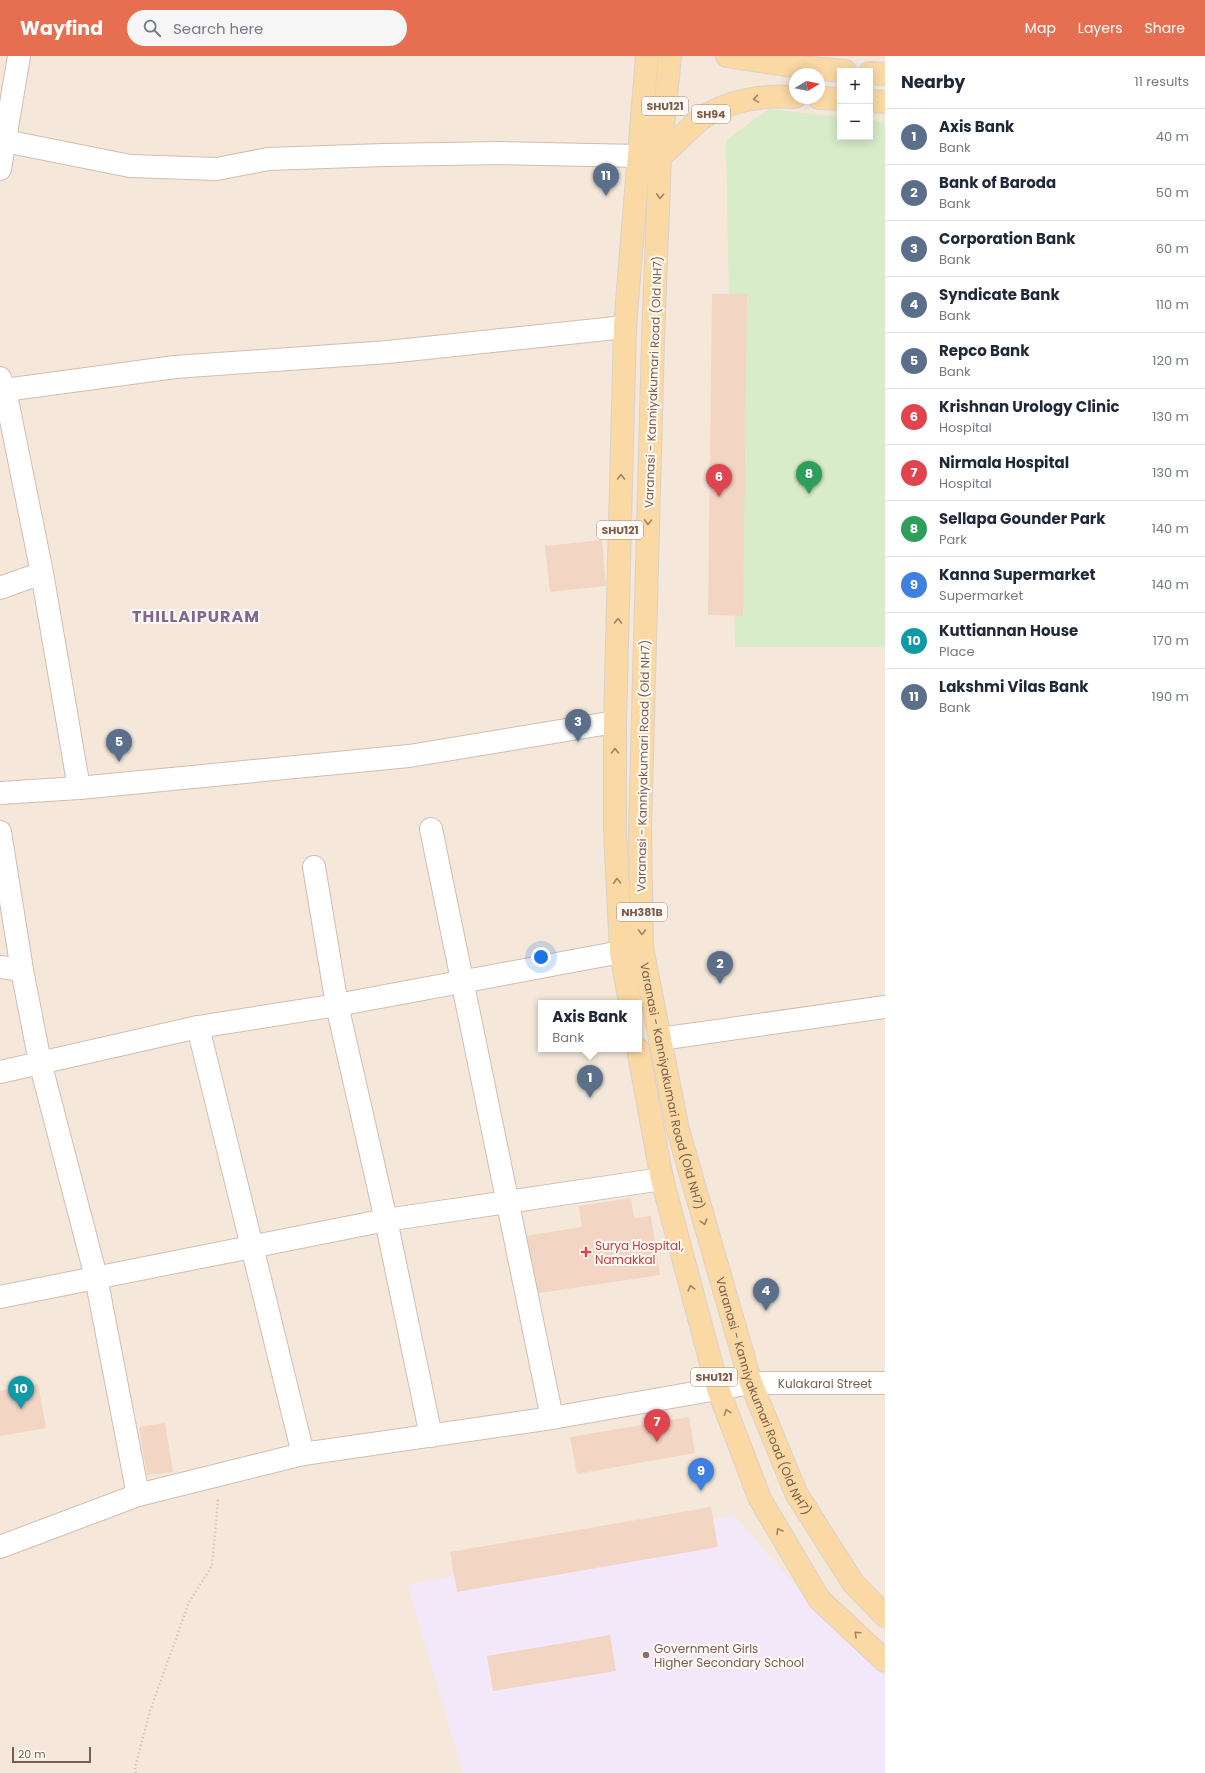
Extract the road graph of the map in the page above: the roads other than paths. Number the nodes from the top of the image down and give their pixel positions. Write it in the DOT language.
graph roads {
  1 [pos="19,56"];
  2 [pos="646,56"];
  3 [pos="670,56"];
  4 [pos="727,56"];
  5 [pos="837,71"];
  6 [pos="873,73"];
  7 [pos="885,74"];
  8 [pos="7,77"];
  9 [pos="789,97"];
  10 [pos="825,98"];
  11 [pos="837,99"];
  12 [pos="873,101"];
  13 [pos="885,102"];
  14 [pos="5,141"];
  15 [pos="650,157"];
  16 [pos="0,169"];
  17 [pos="624,327"];
  18 [pos="2,384"];
  19 [pos="42,573"];
  20 [pos="0,588"];
  21 [pos="616,722"];
  22 [pos="78,788"];
  23 [pos="0,792"];
  24 [pos="431,829"];
  25 [pos="0,832"];
  26 [pos="314,868"];
  27 [pos="621,952"];
  28 [pos="0,967"];
  29 [pos="22,970"];
  30 [pos="463,981"];
  31 [pos="629,1000"];
  32 [pos="337,1005"];
  33 [pos="885,1007"];
  34 [pos="198,1028"];
  35 [pos="660,1039"];
  36 [pos="639,1052"];
  37 [pos="40,1062"];
  38 [pos="0,1072"];
  39 [pos="662,1179"];
  40 [pos="506,1202"];
  41 [pos="386,1220"];
  42 [pos="253,1246"];
  43 [pos="96,1277"];
  44 [pos="0,1298"];
  45 [pos="751,1383"];
  46 [pos="885,1383"];
  47 [pos="718,1389"];
  48 [pos="552,1418"];
  49 [pos="431,1436"];
  50 [pos="303,1454"];
  51 [pos="138,1495"];
  52 [pos="0,1547"];
  53 [pos="885,1616"];
  54 [pos="885,1661"];
  1 -- 8 [label="street"];
  2 -- 15 [label="main road, Varanasi - Kanniyakumari Road (Old NH7) / SHU121"];
  3 -- 15 [label="main road, Varanasi - Kanniyakumari Road (Old NH7) / SHU121"];
  4 -- 5 [label="main road"];
  6 -- 7 [label="main road"];
  8 -- 14 [label="street"];
  9 -- 15 [label="main road, SH94, one-way"];
  10 -- 11 [label="main road"];
  12 -- 13 [label="main road"];
  14 -- 15 [label="street"];
  14 -- 16 [label="street"];
  15 -- 17 [label="main road, Varanasi - Kanniyakumari Road (Old NH7) / SHU121"];
  15 -- 35 [label="main road, Varanasi - Kanniyakumari Road (Old NH7) / NH381B, one-way"];
  17 -- 18 [label="street"];
  21 -- 17 [label="main road, Varanasi - Kanniyakumari Road (Old NH7) / SHU121, one-way"];
  18 -- 19 [label="street"];
  19 -- 20 [label="street"];
  19 -- 22 [label="street"];
  21 -- 22 [label="street"];
  27 -- 21 [label="main road, Varanasi - Kanniyakumari Road (Old NH7) / SHU121, one-way"];
  22 -- 23 [label="street"];
  24 -- 30 [label="street"];
  25 -- 29 [label="street"];
  26 -- 32 [label="street"];
  27 -- 30 [label="street"];
  27 -- 31 [label="main road, Varanasi - Kanniyakumari Road (Old NH7) / SHU121"];
  28 -- 29 [label="street"];
  29 -- 37 [label="street"];
  30 -- 32 [label="street"];
  30 -- 40 [label="street"];
  32 -- 34 [label="street"];
  32 -- 41 [label="street"];
  33 -- 35 [label="street"];
  34 -- 37 [label="street"];
  34 -- 42 [label="street"];
  35 -- 45 [label="main road, Varanasi - Kanniyakumari Road (Old NH7) / NH381B, one-way"];
  36 -- 39 [label="main road, SHU121"];
  37 -- 38 [label="street"];
  37 -- 43 [label="street"];
  39 -- 40 [label="street"];
  47 -- 39 [label="main road, SHU121, one-way"];
  40 -- 41 [label="street"];
  40 -- 48 [label="street"];
  41 -- 42 [label="street"];
  41 -- 49 [label="street"];
  42 -- 43 [label="street"];
  42 -- 50 [label="street"];
  43 -- 44 [label="street"];
  43 -- 51 [label="street"];
  45 -- 46 [label="street, Kulakarai Street"];
  45 -- 47 [label="street, Kulakarai Street"];
  45 -- 53 [label="main road, Varanasi - Kanniyakumari Road (Old NH7) / NH381B"];
  47 -- 48 [label="street, Kulakarai Street"];
  54 -- 47 [label="main road, SHU121, one-way"];
  48 -- 49 [label="street, Kulakarai Street"];
  49 -- 50 [label="street, Kulakarai Street"];
  50 -- 51 [label="street, Kulakarai Street"];
  51 -- 52 [label="street, Kulakarai Street"];
}
